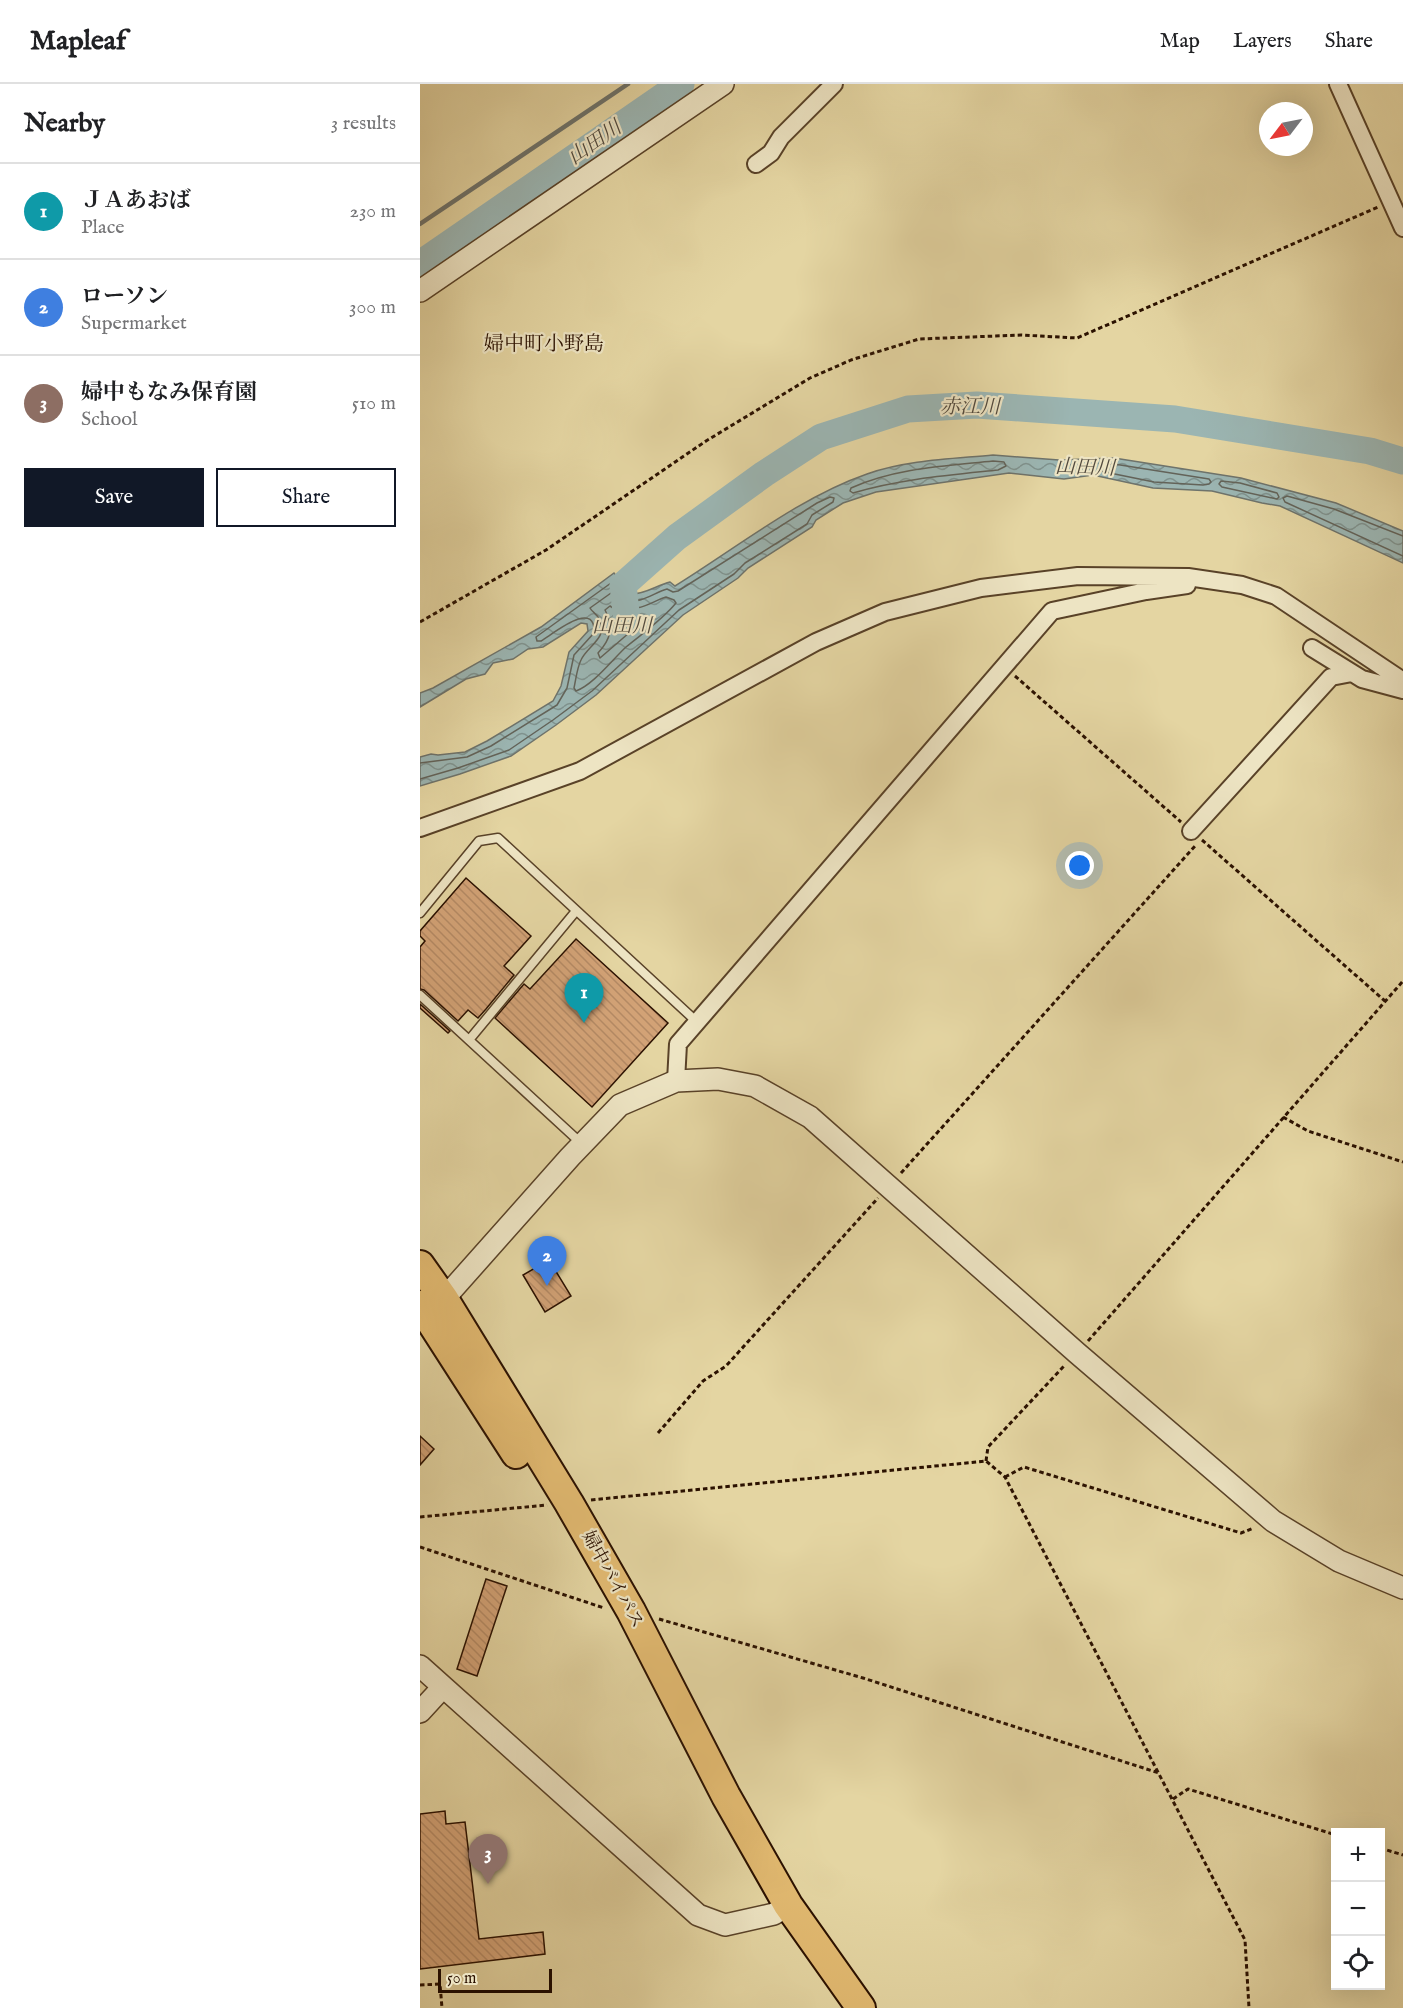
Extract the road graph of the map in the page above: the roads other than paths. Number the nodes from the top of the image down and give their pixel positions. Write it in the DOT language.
graph roads {
  1 [pos="723,84"];
  2 [pos="834,84"];
  3 [pos="1338,84"];
  4 [pos="756,164"];
  5 [pos="1403,228"];
  6 [pos="420,291"];
  7 [pos="1213,581"];
  8 [pos="1312,648"];
  9 [pos="1352,673"];
  10 [pos="1403,681"];
  11 [pos="1403,690"];
  12 [pos="420,828"];
  13 [pos="1196,835"];
  14 [pos="576,911"];
  15 [pos="420,913"];
  16 [pos="420,995"];
  17 [pos="697,1022"];
  18 [pos="469,1040"];
  19 [pos="676,1081"];
  20 [pos="582,1144"];
  21 [pos="420,1265"];
  22 [pos="428,1312"];
  23 [pos="1403,1588"];
  24 [pos="420,1666"];
  25 [pos="443,1687"];
  26 [pos="420,1712"];
  27 [pos="781,1909"];
  28 [pos="838,2008"];
  29 [pos="861,2008"];
  1 -- 6 [label="street"];
  2 -- 4 [label="street"];
  3 -- 5 [label="street"];
  7 -- 10 [label="street"];
  7 -- 12 [label="street"];
  7 -- 17 [label="street"];
  8 -- 9 [label="street"];
  9 -- 11 [label="street"];
  9 -- 13 [label="street"];
  14 -- 15 [label="lane"];
  14 -- 17 [label="lane"];
  14 -- 18 [label="lane"];
  16 -- 18 [label="lane"];
  17 -- 19 [label="street"];
  18 -- 20 [label="lane"];
  19 -- 20 [label="street"];
  19 -- 23 [label="street"];
  20 -- 22 [label="street"];
  21 -- 22 [label="highway, 婦中バイパス"];
  22 -- 27 [label="highway, 婦中バイパス"];
  24 -- 25 [label="street"];
  25 -- 26 [label="street"];
  25 -- 27 [label="street"];
  27 -- 28 [label="highway"];
  27 -- 29 [label="highway"];
}
